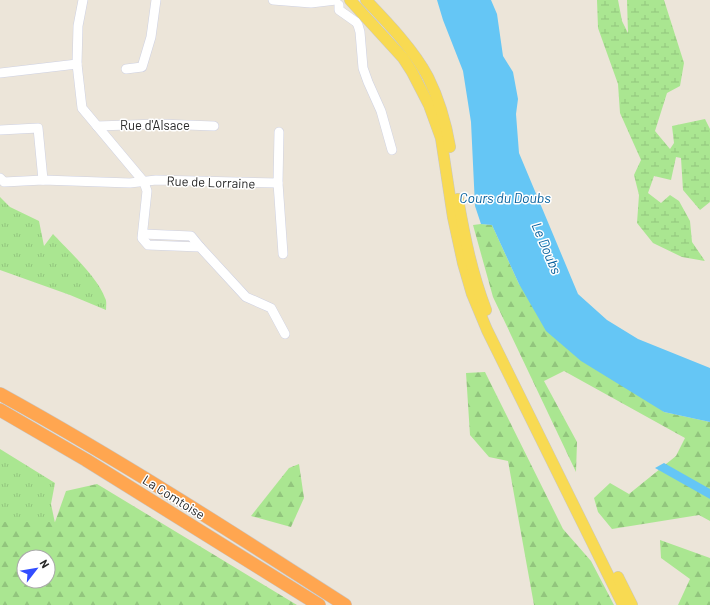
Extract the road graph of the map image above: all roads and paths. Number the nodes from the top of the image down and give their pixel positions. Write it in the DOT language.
graph roads {
  1 [pos="82,0"];
  2 [pos="156,0"];
  3 [pos="273,0"];
  4 [pos="366,0"];
  5 [pos="356,1"];
  6 [pos="338,2"];
  7 [pos="386,23"];
  8 [pos="77,64"];
  9 [pos="126,69"];
  10 [pos="0,73"];
  11 [pos="97,126"];
  12 [pos="214,126"];
  13 [pos="0,130"];
  14 [pos="279,132"];
  15 [pos="392,150"];
  16 [pos="2,180"];
  17 [pos="42,180"];
  18 [pos="144,182"];
  19 [pos="278,184"];
  20 [pos="283,254"];
  21 [pos="285,334"];
  22 [pos="0,394"];
  23 [pos="0,410"];
  24 [pos="319,605"];
  25 [pos="345,605"];
  26 [pos="623,605"];
  27 [pos="632,605"];
  1 -- 8 [label="street"];
  2 -- 9 [label="street"];
  3 -- 6 [label="street"];
  4 -- 7 [label="main road"];
  5 -- 6 [label="street"];
  5 -- 7 [label="street"];
  5 -- 26 [label="main road"];
  6 -- 15 [label="street"];
  7 -- 27 [label="main road"];
  8 -- 10 [label="street"];
  8 -- 11 [label="street"];
  11 -- 12 [label="street, Rue d'Alsace"];
  11 -- 18 [label="street"];
  13 -- 17 [label="street"];
  14 -- 19 [label="street"];
  16 -- 17 [label="street, Rue de Lorraine"];
  17 -- 18 [label="street, Rue de Lorraine"];
  18 -- 19 [label="street, Rue de Lorraine"];
  18 -- 21 [label="street"];
  19 -- 20 [label="street"];
  22 -- 25 [label="highway, La Comtoise"];
  23 -- 24 [label="highway, La Comtoise"];
}
